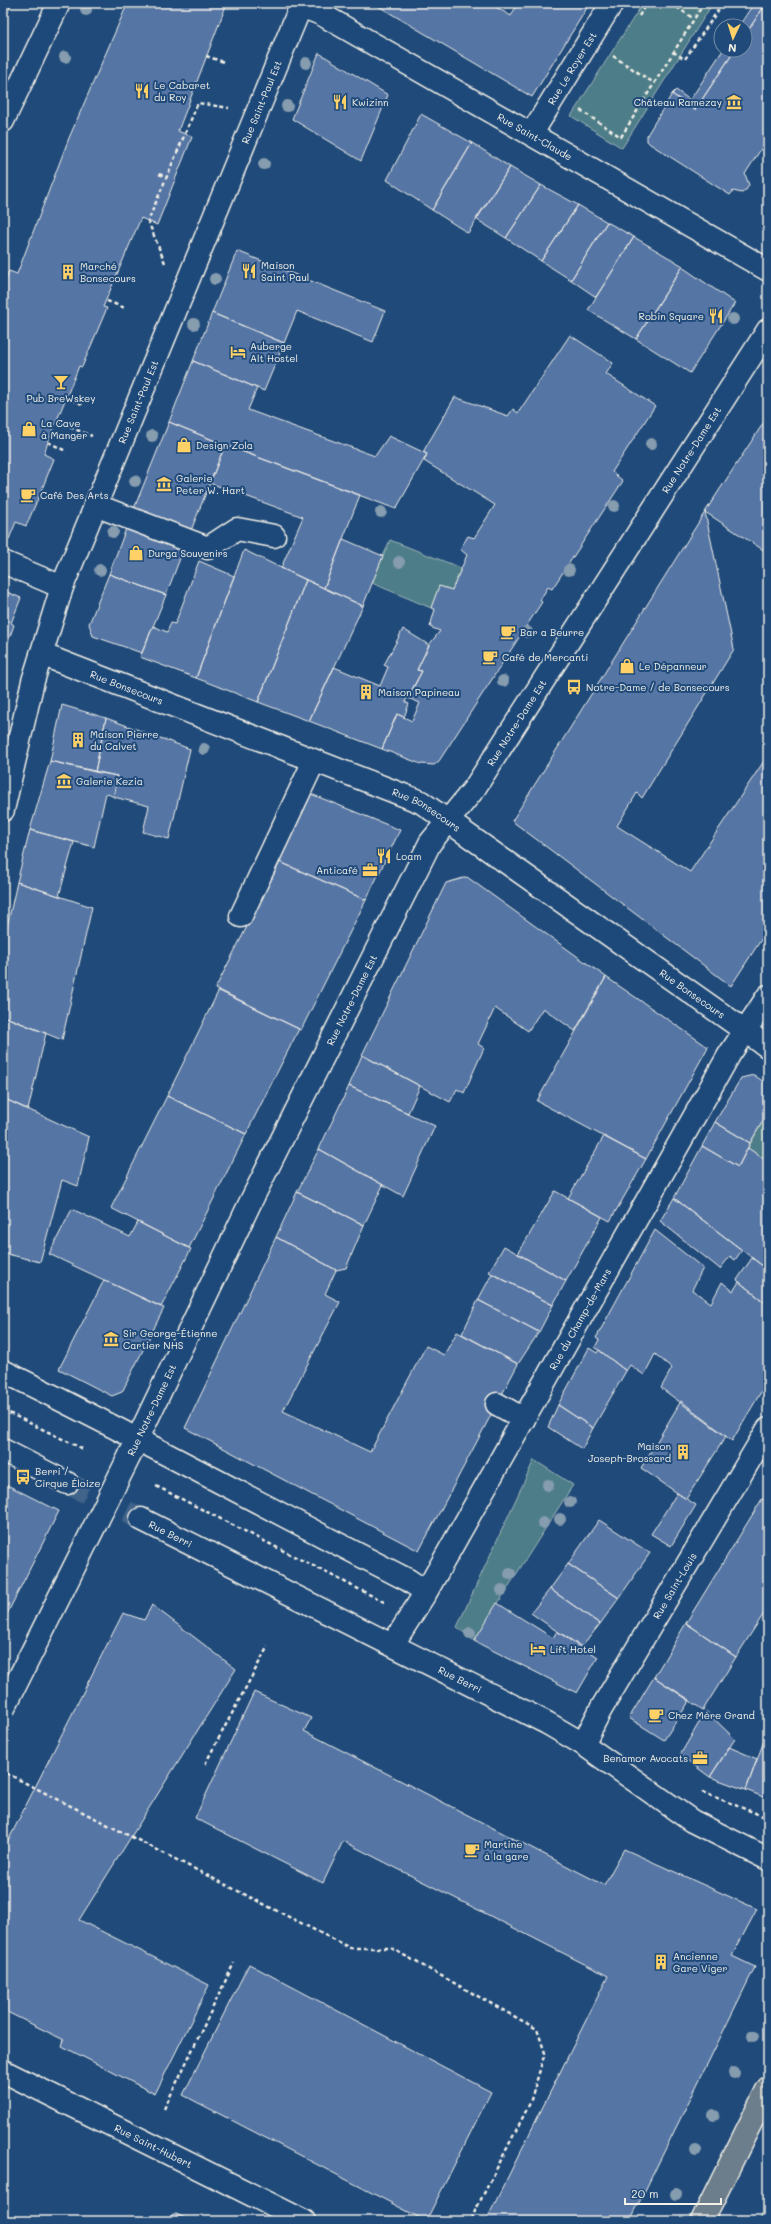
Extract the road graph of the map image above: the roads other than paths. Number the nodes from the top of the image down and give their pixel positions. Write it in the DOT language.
graph roads {
  1 [pos="59,3"];
  2 [pos="612,3"];
  3 [pos="302,4"];
  4 [pos="3,121"];
  5 [pos="532,133"];
  6 [pos="768,270"];
  7 [pos="768,330"];
  8 [pos="95,505"];
  9 [pos="274,536"];
  10 [pos="3,562"];
  11 [pos="62,587"];
  12 [pos="41,654"];
  13 [pos="314,761"];
  14 [pos="3,810"];
  15 [pos="449,822"];
  16 [pos="241,916"];
  17 [pos="768,996"];
  18 [pos="744,1031"];
  19 [pos="768,1047"];
  20 [pos="3,1371"];
  21 [pos="497,1404"];
  22 [pos="524,1419"];
  23 [pos="768,1429"];
  24 [pos="133,1447"];
  25 [pos="3,1450"];
  26 [pos="67,1483"];
  27 [pos="141,1519"];
  28 [pos="426,1592"];
  29 [pos="393,1644"];
  30 [pos="3,1710"];
  31 [pos="583,1744"];
  32 [pos="768,1859"];
  33 [pos="3,2070"];
  34 [pos="768,2088"];
  35 [pos="304,2221"];
  36 [pos="702,2221"];
  1 -- 4 [label="street"];
  2 -- 5 [label="street, Rue Le Royer Est"];
  3 -- 5 [label="street, Rue Saint-Claude"];
  3 -- 8 [label="street, Rue Saint-Paul Est"];
  5 -- 6 [label="street, Rue Saint-Claude"];
  7 -- 15 [label="street, Rue Notre-Dame Est"];
  8 -- 9 [label="street"];
  8 -- 11 [label="street, Rue Saint-Paul Est"];
  10 -- 11 [label="street"];
  11 -- 12 [label="street, Rue Saint-Paul Est"];
  12 -- 13 [label="street, Rue Bonsecours"];
  12 -- 14 [label="street, Rue Saint-Paul Est"];
  13 -- 15 [label="street, Rue Bonsecours"];
  13 -- 16 [label="street"];
  15 -- 18 [label="street, Rue Bonsecours"];
  15 -- 24 [label="street, Rue Notre-Dame Est"];
  17 -- 18 [label="street, Rue du Champ-de-Mars"];
  18 -- 19 [label="street, Rue Bonsecours"];
  18 -- 22 [label="street, Rue du Champ-de-Mars"];
  20 -- 24 [label="street"];
  21 -- 22 [label="street"];
  22 -- 28 [label="street, Rue du Champ-de-Mars"];
  23 -- 31 [label="street, Rue Saint-Louis"];
  24 -- 28 [label="street"];
  24 -- 30 [label="street, Rue Notre-Dame Est, bridge"];
  25 -- 26 [label="street"];
  27 -- 29 [label="street, Rue Berri"];
  28 -- 29 [label="street, Rue du Champ-de-Mars"];
  29 -- 31 [label="street, Rue Berri"];
  31 -- 32 [label="street, Rue Berri"];
  33 -- 35 [label="street, Rue Saint-Hubert"];
  34 -- 36 [label="main road"];
}
